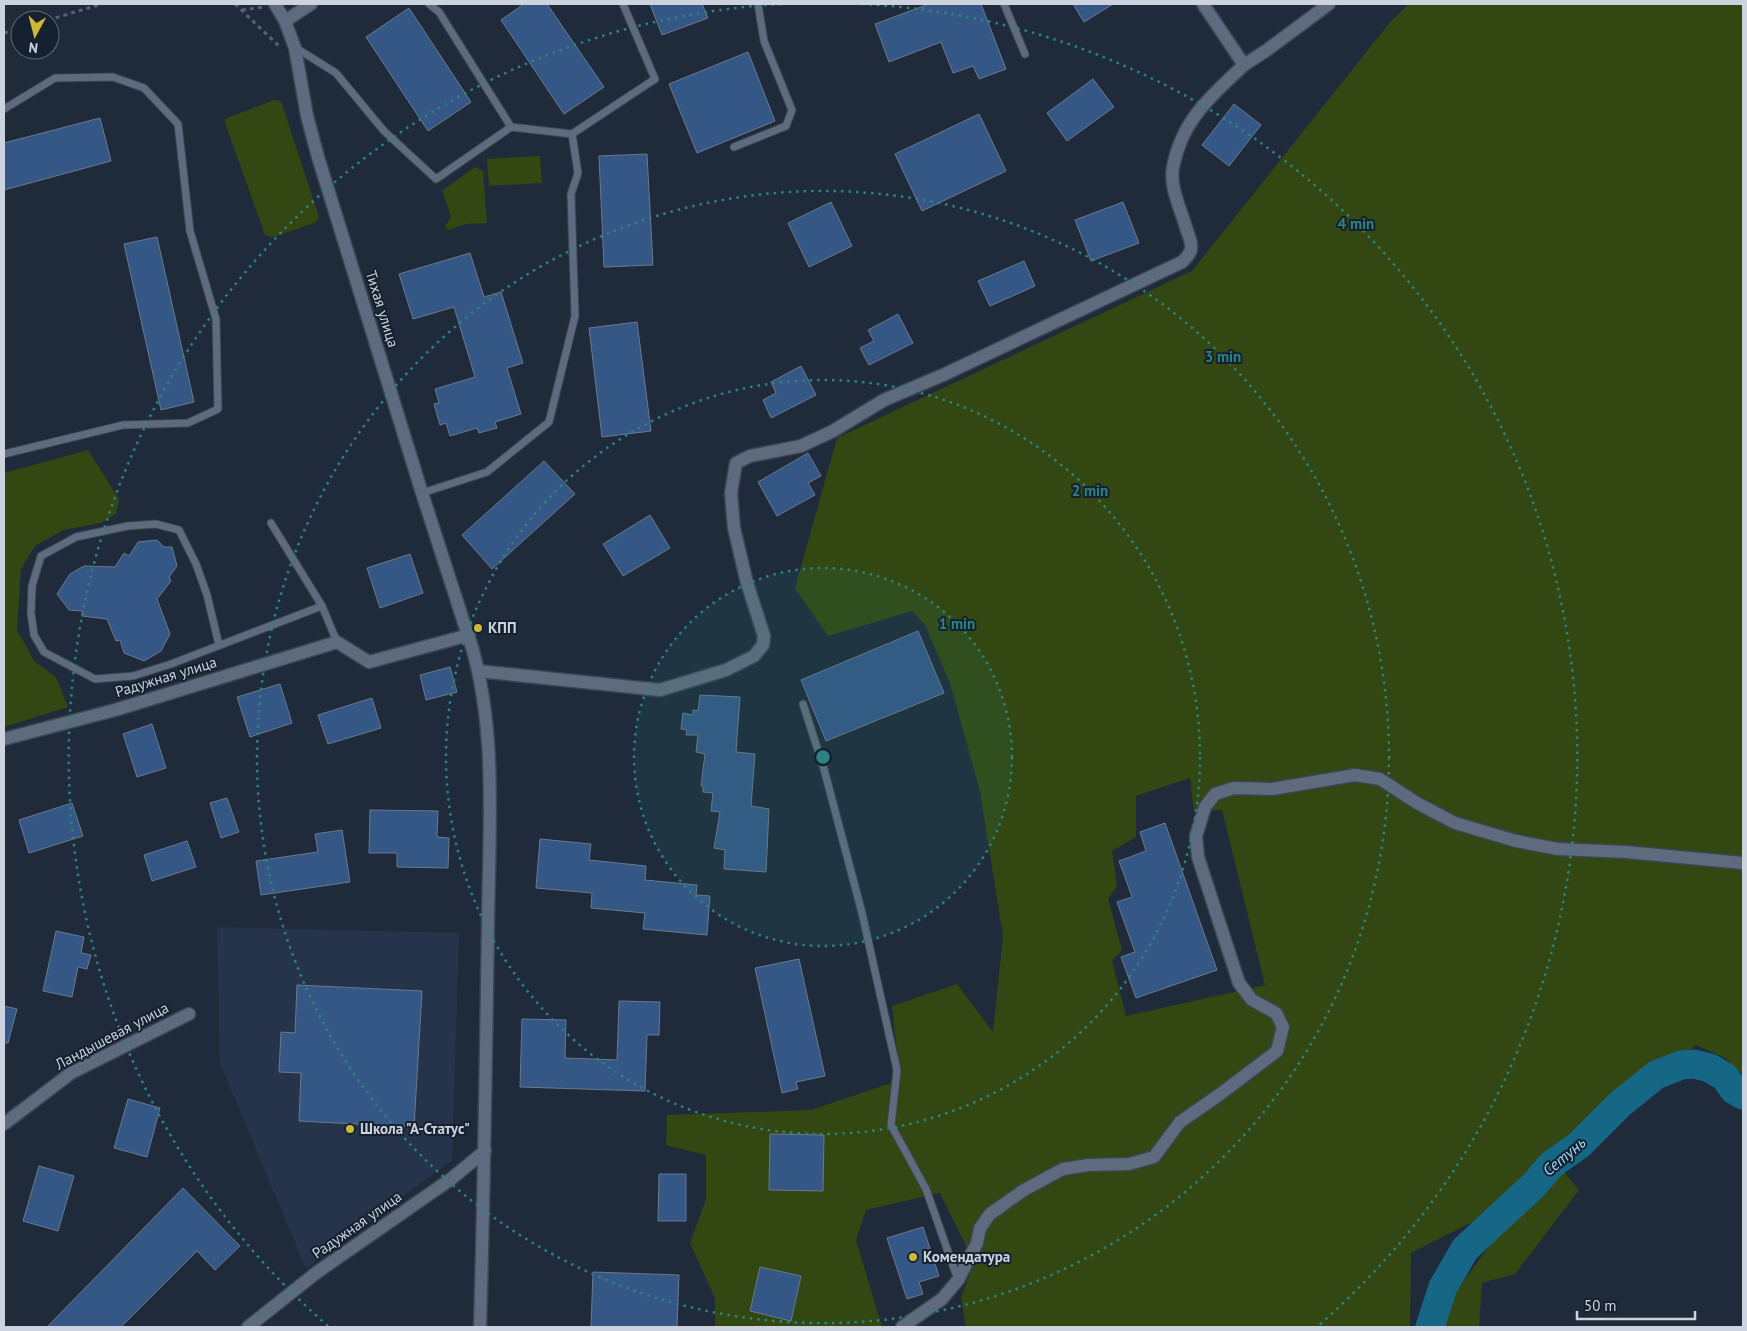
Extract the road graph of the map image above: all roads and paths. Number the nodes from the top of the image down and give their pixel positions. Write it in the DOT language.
graph roads {
  1 [pos="102,4"];
  2 [pos="235,4"];
  3 [pos="275,4"];
  4 [pos="311,4"];
  5 [pos="429,4"];
  6 [pos="623,4"];
  7 [pos="758,4"];
  8 [pos="1004,4"];
  9 [pos="1203,4"];
  10 [pos="1329,4"];
  11 [pos="60,16"];
  12 [pos="285,21"];
  13 [pos="297,54"];
  14 [pos="1025,54"];
  15 [pos="1244,65"];
  16 [pos="4,109"];
  17 [pos="511,127"];
  18 [pos="572,134"];
  19 [pos="734,147"];
  20 [pos="4,454"];
  21 [pos="422,493"];
  22 [pos="271,523"];
  23 [pos="322,606"];
  24 [pos="466,629"];
  25 [pos="337,642"];
  26 [pos="219,646"];
  27 [pos="478,671"];
  28 [pos="803,704"];
  29 [pos="4,740"];
  30 [pos="1743,862"];
  31 [pos="189,1014"];
  32 [pos="4,1124"];
  33 [pos="485,1151"];
  34 [pos="958,1280"];
  35 [pos="920,1321"];
  36 [pos="248,1327"];
  37 [pos="480,1327"];
  38 [pos="902,1327"];
  1 -- 11 [label="path"];
  2 -- 13 [label="path"];
  3 -- 12 [label="street, Тихая улица"];
  4 -- 12 [label="street"];
  5 -- 17 [label="lane"];
  6 -- 18 [label="lane"];
  7 -- 19 [label="lane"];
  8 -- 14 [label="lane"];
  9 -- 15 [label="street"];
  10 -- 15 [label="street"];
  12 -- 13 [label="street, Тихая улица"];
  13 -- 17 [label="lane"];
  13 -- 21 [label="street, Тихая улица"];
  15 -- 27 [label="street"];
  16 -- 20 [label="lane"];
  17 -- 18 [label="lane"];
  18 -- 21 [label="lane"];
  21 -- 24 [label="street, Тихая улица"];
  22 -- 23 [label="lane"];
  23 -- 25 [label="lane"];
  23 -- 26 [label="lane"];
  24 -- 25 [label="street"];
  24 -- 27 [label="street, Тихая улица"];
  25 -- 29 [label="street, Радужная улица"];
  26 -- 26 [label="lane"];
  27 -- 33 [label="street, Тихая улица"];
  28 -- 34 [label="lane"];
  30 -- 34 [label="street"];
  31 -- 32 [label="street, Ландышевая улица"];
  33 -- 36 [label="street, Радужная улица"];
  33 -- 37 [label="street, Тихая улица"];
  34 -- 35 [label="street"];
  35 -- 38 [label="street"];
}
